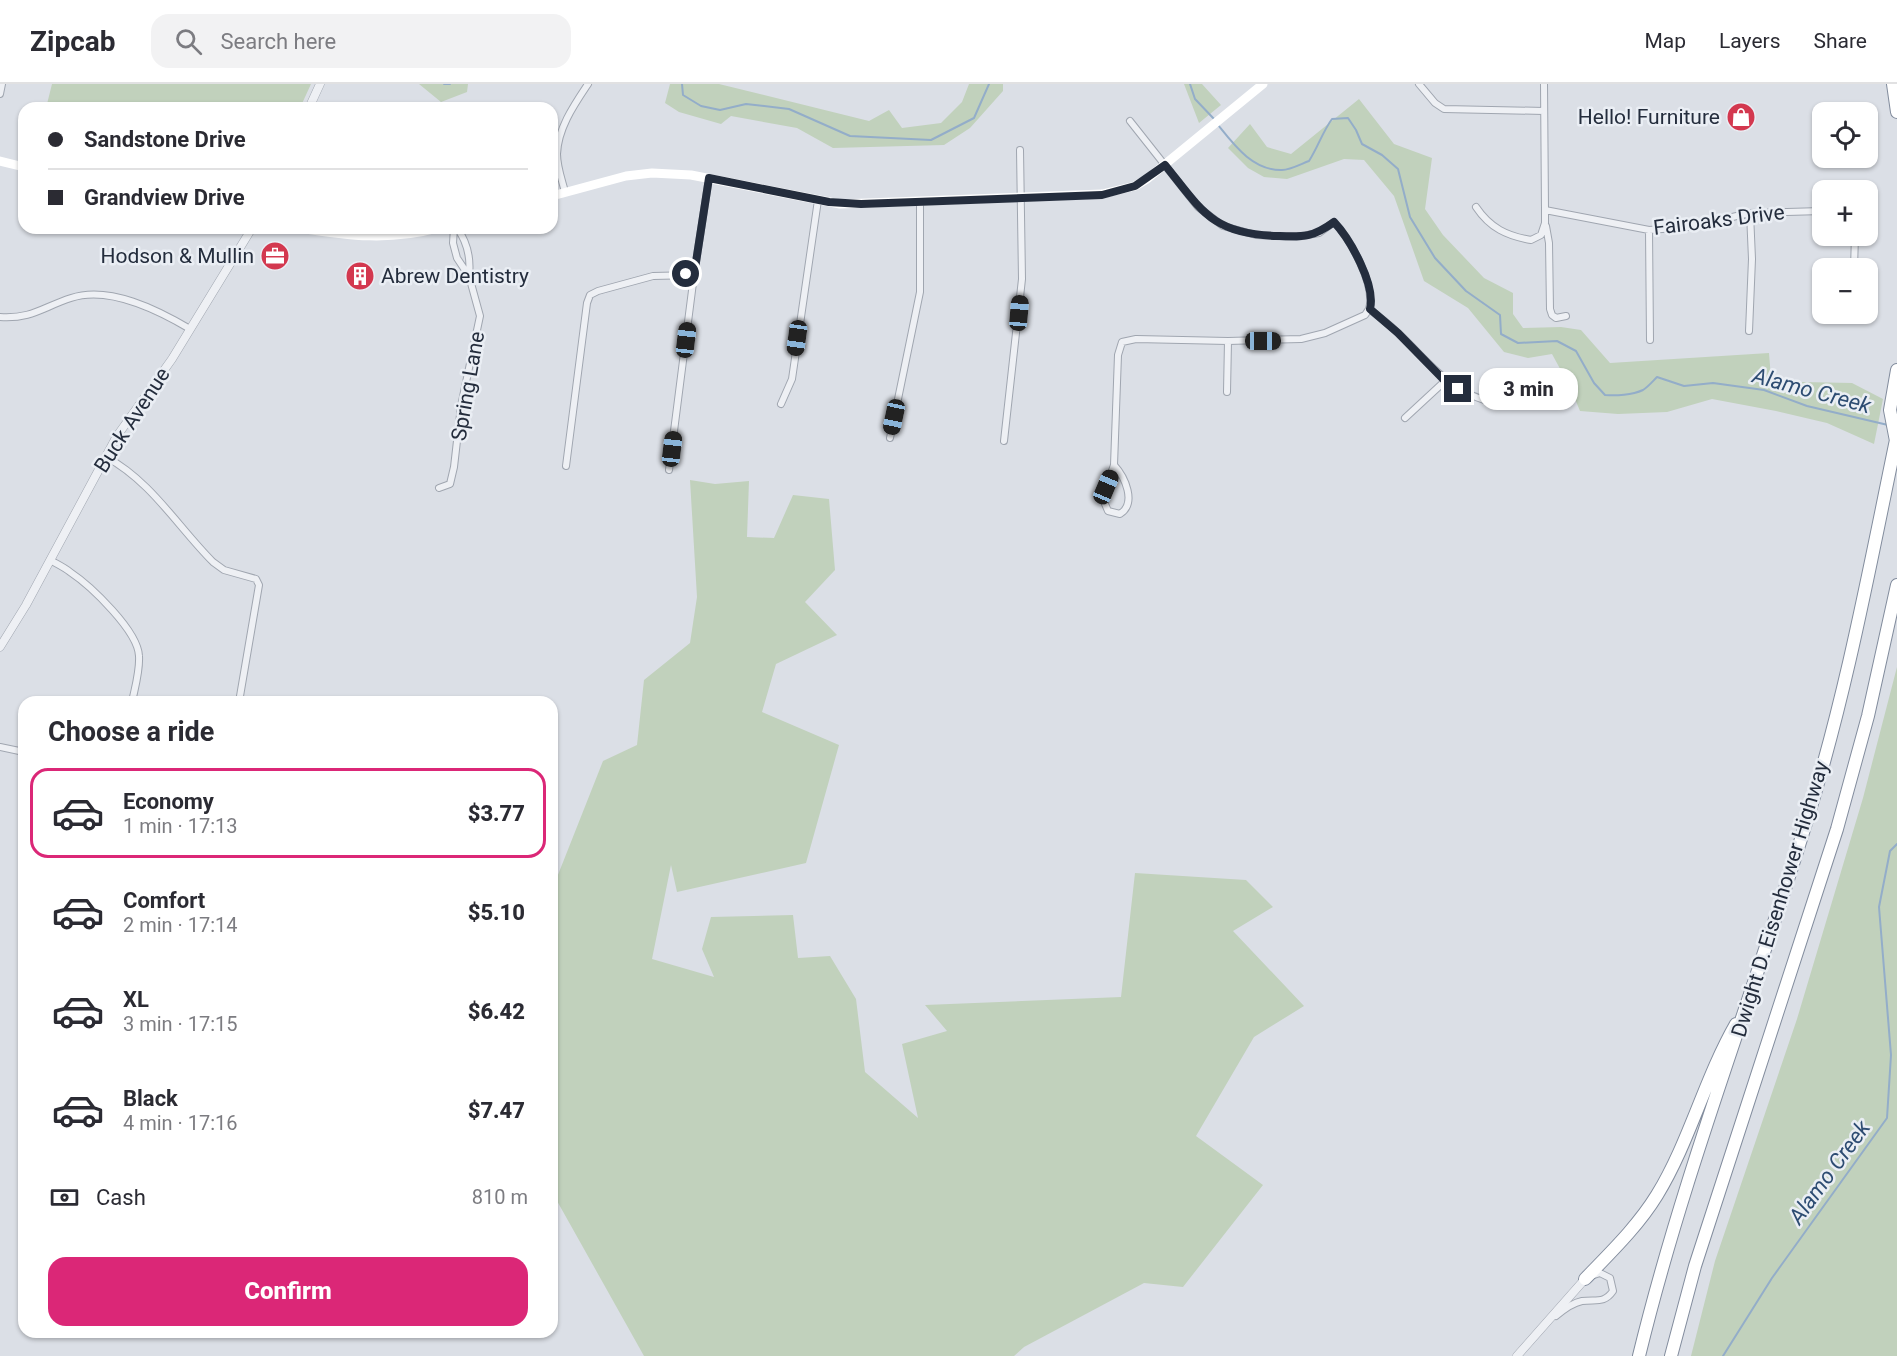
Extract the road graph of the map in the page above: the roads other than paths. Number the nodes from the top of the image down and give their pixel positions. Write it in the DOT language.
graph roads {
  1 [pos="2,84"];
  2 [pos="320,84"];
  3 [pos="588,84"];
  4 [pos="1263,84"];
  5 [pos="1419,84"];
  6 [pos="1544,84"];
  7 [pos="1893,84"];
  8 [pos="0,94"];
  9 [pos="312,102"];
  10 [pos="1544,111"];
  11 [pos="1897,112"];
  12 [pos="1130,121"];
  13 [pos="558,148"];
  14 [pos="1020,150"];
  15 [pos="558,160"];
  16 [pos="0,161"];
  17 [pos="18,165"];
  18 [pos="1165,165"];
  19 [pos="709,178"];
  20 [pos="565,192"];
  21 [pos="558,194"];
  22 [pos="1020,198"];
  23 [pos="818,200"];
  24 [pos="920,202"];
  25 [pos="1476,207"];
  26 [pos="1545,210"];
  27 [pos="1812,211"];
  28 [pos="1750,213"];
  29 [pos="1545,223"];
  30 [pos="1649,230"];
  31 [pos="248,234"];
  32 [pos="339,234"];
  33 [pos="414,234"];
  34 [pos="454,234"];
  35 [pos="460,234"];
  36 [pos="694,275"];
  37 [pos="469,276"];
  38 [pos="1370,309"];
  39 [pos="1566,316"];
  40 [pos="0,317"];
  41 [pos="190,329"];
  42 [pos="1749,332"];
  43 [pos="1650,340"];
  44 [pos="1228,341"];
  45 [pos="1897,370"];
  46 [pos="1445,381"];
  47 [pos="1227,392"];
  48 [pos="781,404"];
  49 [pos="1514,406"];
  50 [pos="1405,418"];
  51 [pos="890,438"];
  52 [pos="1896,438"];
  53 [pos="1004,441"];
  54 [pos="106,457"];
  55 [pos="1114,465"];
  56 [pos="566,466"];
  57 [pos="669,470"];
  58 [pos="439,488"];
  59 [pos="50,560"];
  60 [pos="1897,585"];
  61 [pos="0,647"];
  62 [pos="133,696"];
  63 [pos="240,696"];
  64 [pos="0,747"];
  65 [pos="18,751"];
  66 [pos="1748,1002"];
  67 [pos="1585,1279"];
  68 [pos="1548,1322"];
  69 [pos="1517,1356"];
  70 [pos="1639,1356"];
  71 [pos="1671,1356"];
  1 -- 8 [label="street"];
  2 -- 9 [label="street"];
  3 -- 13 [label="street"];
  4 -- 18 [label="main road"];
  5 -- 10 [label="street"];
  6 -- 10 [label="street"];
  7 -- 11 [label="highway"];
  10 -- 26 [label="street"];
  12 -- 18 [label="street"];
  14 -- 22 [label="street"];
  15 -- 20 [label="street"];
  16 -- 17 [label="main road"];
  18 -- 22 [label="main road"];
  18 -- 38 [label="street"];
  19 -- 20 [label="main road"];
  19 -- 23 [label="main road"];
  19 -- 36 [label="street"];
  20 -- 21 [label="main road"];
  22 -- 24 [label="main road"];
  22 -- 53 [label="street"];
  23 -- 24 [label="main road"];
  23 -- 48 [label="street"];
  24 -- 51 [label="street"];
  25 -- 29 [label="street"];
  26 -- 29 [label="street"];
  26 -- 30 [label="street, Fairoaks Drive"];
  27 -- 28 [label="street, Fairoaks Drive"];
  28 -- 30 [label="street, Fairoaks Drive"];
  28 -- 42 [label="street"];
  29 -- 39 [label="street"];
  30 -- 43 [label="street"];
  31 -- 41 [label="street, Buck Avenue"];
  32 -- 33 [label="main road"];
  34 -- 37 [label="street, Spring Lane"];
  35 -- 37 [label="street, Spring Lane"];
  36 -- 56 [label="street"];
  36 -- 57 [label="street"];
  37 -- 58 [label="street, Spring Lane"];
  38 -- 44 [label="street"];
  38 -- 46 [label="street"];
  40 -- 41 [label="street"];
  41 -- 54 [label="street, Buck Avenue"];
  44 -- 47 [label="street"];
  44 -- 55 [label="street"];
  45 -- 52 [label="highway"];
  46 -- 49 [label="street"];
  46 -- 50 [label="street"];
  52 -- 66 [label="highway, Dwight D. Eisenhower Highway"];
  54 -- 59 [label="street, Buck Avenue"];
  54 -- 63 [label="street"];
  55 -- 55 [label="street"];
  59 -- 61 [label="street, Buck Avenue"];
  59 -- 62 [label="street"];
  60 -- 71 [label="highway, Dwight D. Eisenhower Highway"];
  64 -- 65 [label="street"];
  66 -- 67 [label="highway"];
  66 -- 70 [label="highway, Dwight D. Eisenhower Highway"];
  67 -- 68 [label="street"];
  67 -- 68 [label="street"];
  68 -- 69 [label="street"];
}
